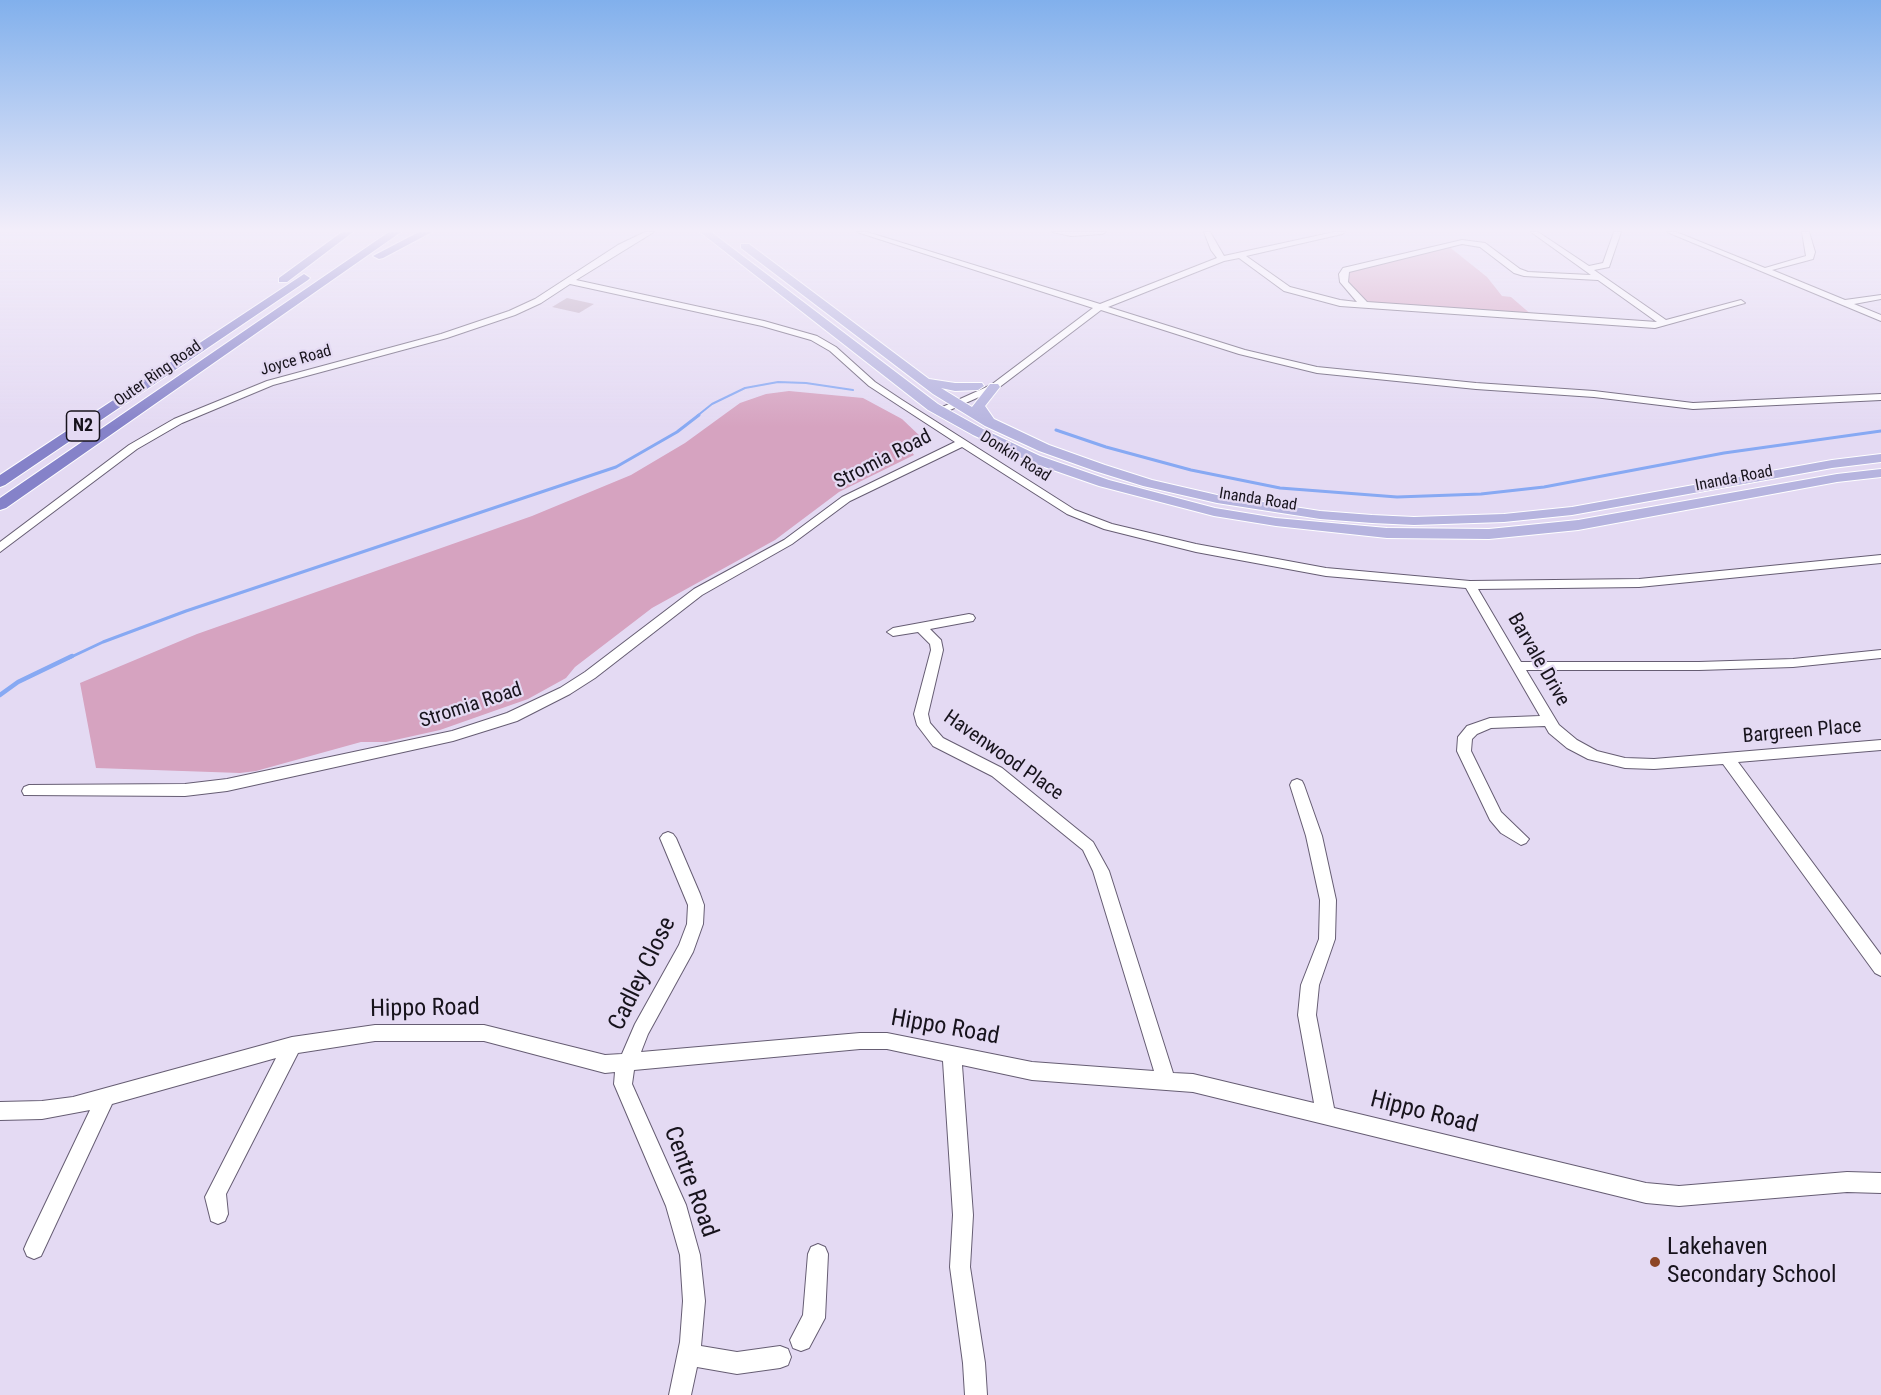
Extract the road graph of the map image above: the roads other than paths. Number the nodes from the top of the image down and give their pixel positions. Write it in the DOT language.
graph roads {
  1 [pos="262,297"];
  2 [pos="265,297"];
  3 [pos="276,297"];
  4 [pos="302,297"];
  5 [pos="313,297"];
  6 [pos="544,297"];
  7 [pos="643,297"];
  8 [pos="796,297"];
  9 [pos="812,297"];
  10 [pos="1068,297"];
  11 [pos="1125,297"];
  12 [pos="1315,297"];
  13 [pos="1358,297"];
  14 [pos="1628,297"];
  15 [pos="1830,297"];
  16 [pos="1881,297"];
  17 [pos="1741,303"];
  18 [pos="1844,303"];
  19 [pos="1364,304"];
  20 [pos="1100,307"];
  21 [pos="1129,315"];
  22 [pos="1881,318"];
  23 [pos="1083,320"];
  24 [pos="1665,323"];
  25 [pos="225,325"];
  26 [pos="166,370"];
  27 [pos="1012,371"];
  28 [pos="919,377"];
  29 [pos="978,386"];
  30 [pos="994,387"];
  31 [pos="1881,397"];
  32 [pos="946,405"];
  33 [pos="122,421"];
  34 [pos="990,423"];
  35 [pos="962,443"];
  36 [pos="1881,458"];
  37 [pos="1881,473"];
  38 [pos="0,482"];
  39 [pos="0,505"];
  40 [pos="0,548"];
  41 [pos="1881,559"];
  42 [pos="1470,585"];
  43 [pos="969,618"];
  44 [pos="921,627"];
  45 [pos="893,632"];
  46 [pos="1881,654"];
  47 [pos="1517,666"];
  48 [pos="1549,721"];
  49 [pos="1881,745"];
  50 [pos="1727,758"];
  51 [pos="1297,785"];
  52 [pos="29,791"];
  53 [pos="668,838"];
  54 [pos="1521,839"];
  55 [pos="1881,968"];
  56 [pos="292,1046"];
  57 [pos="952,1054"];
  58 [pos="629,1063"];
  59 [pos="1166,1081"];
  60 [pos="106,1097"];
  61 [pos="0,1111"];
  62 [pos="1326,1114"];
  63 [pos="1881,1183"];
  64 [pos="218,1214"];
  65 [pos="34,1249"];
  66 [pos="818,1254"];
  67 [pos="801,1340"];
  68 [pos="689,1355"];
  69 [pos="780,1357"];
  70 [pos="680,1395"];
  71 [pos="976,1395"];
  1 -- 25 [label="highway"];
  2 -- 25 [label="highway"];
  3 -- 26 [label="highway, Outer Ring Road / N2"];
  4 -- 33 [label="highway, Outer Ring Road / N2"];
  5 -- 33 [label="highway"];
  6 -- 40 [label="street, Joyce Road"];
  7 -- 35 [label="street, Donkin Road"];
  8 -- 32 [label="main road, Inanda Road"];
  9 -- 28 [label="main road, Inanda Road"];
  10 -- 20 [label="street"];
  11 -- 20 [label="street"];
  12 -- 19 [label="street"];
  13 -- 19 [label="street"];
  14 -- 24 [label="street"];
  15 -- 18 [label="street"];
  16 -- 18 [label="street"];
  17 -- 24 [label="street"];
  18 -- 22 [label="street"];
  19 -- 24 [label="street"];
  20 -- 21 [label="street"];
  20 -- 23 [label="street"];
  21 -- 23 [label="street"];
  21 -- 31 [label="street"];
  23 -- 27 [label="street"];
  25 -- 26 [label="highway"];
  26 -- 38 [label="highway, Outer Ring Road / N2"];
  27 -- 29 [label="street"];
  27 -- 30 [label="street"];
  28 -- 29 [label="main road"];
  28 -- 32 [label="main road, Inanda Road"];
  29 -- 32 [label="street"];
  30 -- 32 [label="street"];
  30 -- 34 [label="main road"];
  32 -- 34 [label="main road, Inanda Road"];
  32 -- 37 [label="main road, Inanda Road"];
  33 -- 39 [label="highway, Outer Ring Road / N2"];
  34 -- 36 [label="main road, Inanda Road"];
  35 -- 42 [label="street, Donkin Road"];
  35 -- 52 [label="street, Stromia Road"];
  41 -- 42 [label="street, Barvale Drive"];
  42 -- 47 [label="street, Barvale Drive"];
  43 -- 44 [label="street"];
  44 -- 45 [label="street"];
  44 -- 59 [label="street, Havenwood Place"];
  46 -- 47 [label="street"];
  47 -- 48 [label="street, Barvale Drive"];
  48 -- 50 [label="street, Barvale Drive"];
  48 -- 54 [label="street"];
  49 -- 50 [label="street, Bargreen Place"];
  50 -- 55 [label="street"];
  51 -- 62 [label="street"];
  53 -- 58 [label="street, Cadley Close"];
  56 -- 58 [label="street, Hippo Road"];
  56 -- 60 [label="street, Hippo Road"];
  56 -- 64 [label="street"];
  57 -- 58 [label="street, Hippo Road"];
  57 -- 59 [label="street, Hippo Road"];
  57 -- 71 [label="street"];
  58 -- 68 [label="street, Centre Road"];
  59 -- 62 [label="street, Hippo Road"];
  60 -- 61 [label="street, Hippo Road"];
  60 -- 65 [label="street"];
  62 -- 63 [label="street, Hippo Road"];
  66 -- 67 [label="street"];
  68 -- 69 [label="street"];
  68 -- 70 [label="street, Centre Road"];
}
